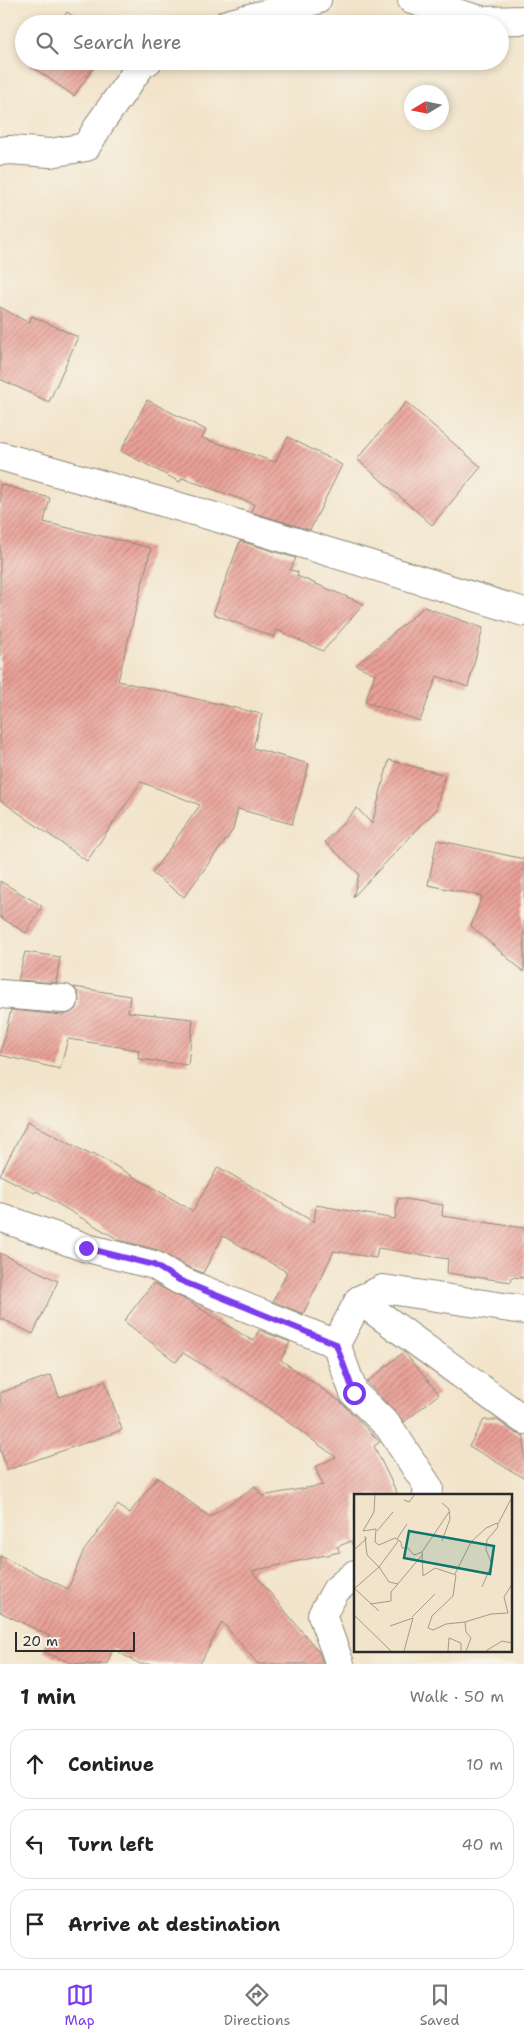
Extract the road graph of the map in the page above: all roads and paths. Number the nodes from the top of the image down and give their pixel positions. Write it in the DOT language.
graph roads {
  1 [pos="317,0"];
  2 [pos="412,0"];
  3 [pos="261,15"];
  4 [pos="463,15"];
  5 [pos="509,20"];
  6 [pos="524,20"];
  7 [pos="138,70"];
  8 [pos="0,151"];
  9 [pos="0,456"];
  10 [pos="524,612"];
  11 [pos="0,994"];
  12 [pos="64,999"];
  13 [pos="0,1216"];
  14 [pos="359,1300"];
  15 [pos="524,1310"];
  16 [pos="336,1344"];
  17 [pos="524,1420"];
  18 [pos="426,1494"];
  19 [pos="354,1575"];
  20 [pos="340,1664"];
  1 -- 3 [label="street"];
  2 -- 4 [label="street"];
  5 -- 6 [label="street"];
  7 -- 8 [label="street"];
  9 -- 10 [label="street"];
  11 -- 12 [label="street"];
  13 -- 16 [label="street"];
  14 -- 15 [label="street"];
  14 -- 16 [label="street"];
  14 -- 17 [label="street"];
  16 -- 18 [label="street"];
  19 -- 20 [label="street"];
}
